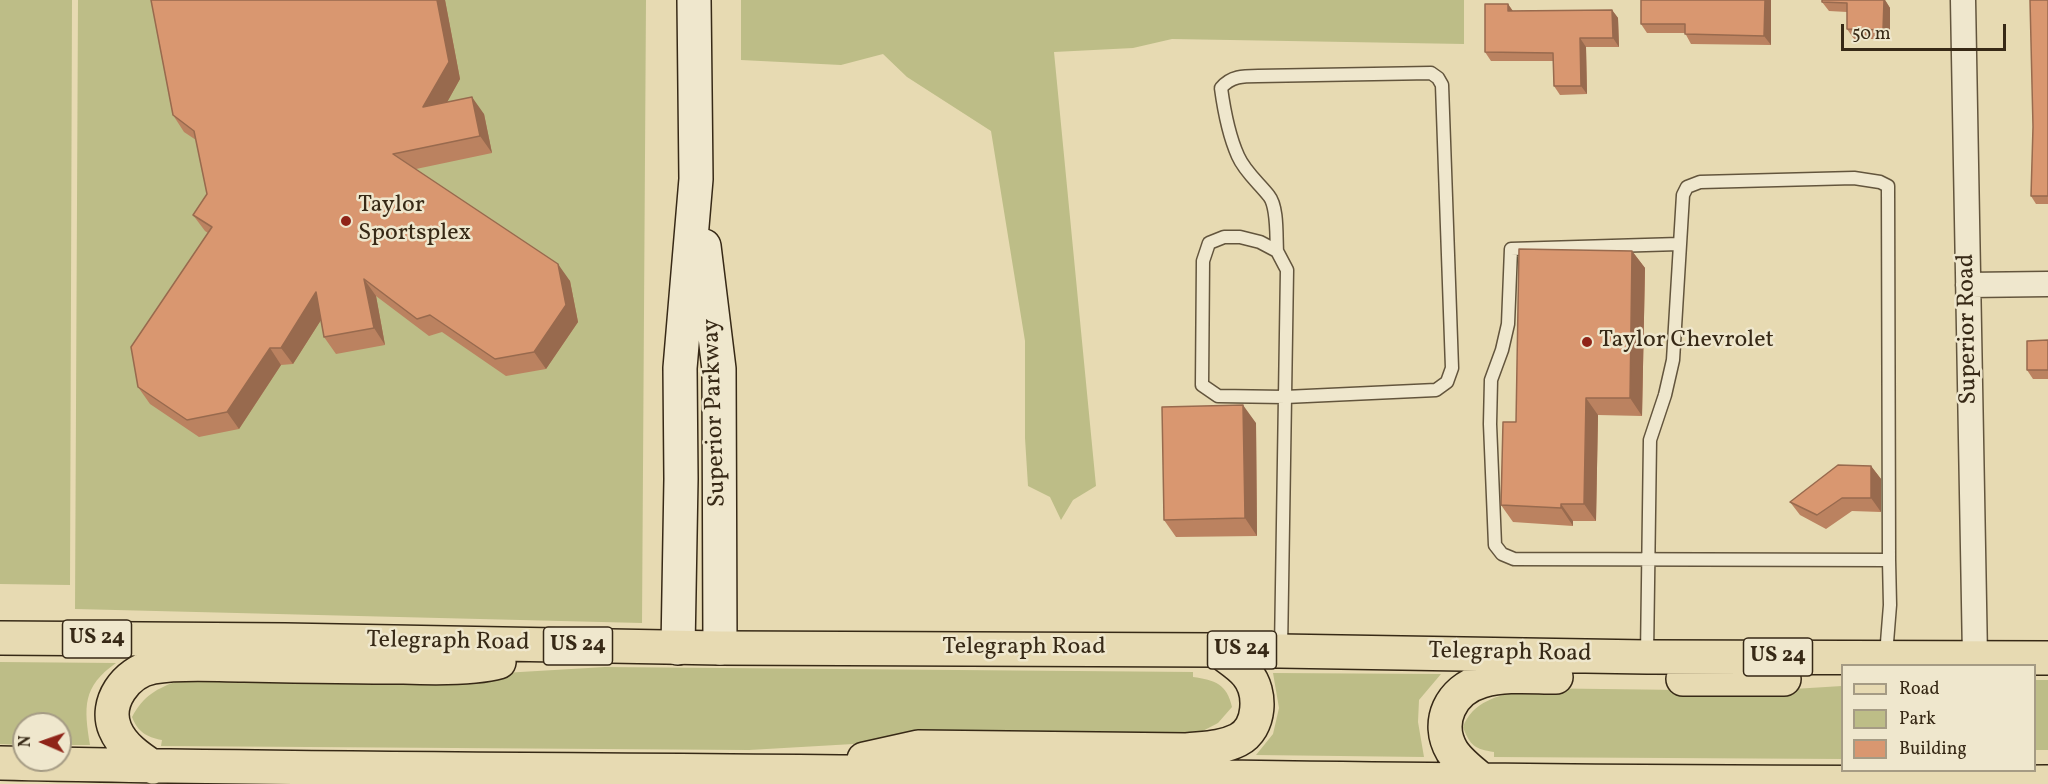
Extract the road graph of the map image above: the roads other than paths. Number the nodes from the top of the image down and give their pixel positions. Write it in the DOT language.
graph roads {
  1 [pos="694,0"];
  2 [pos="1964,0"];
  3 [pos="696,179"];
  4 [pos="1679,244"];
  5 [pos="1276,251"];
  6 [pos="2048,284"];
  7 [pos="1968,285"];
  8 [pos="1285,397"];
  9 [pos="1647,558"];
  10 [pos="1889,560"];
  11 [pos="0,639"];
  12 [pos="553,645"];
  13 [pos="678,648"];
  14 [pos="720,648"];
  15 [pos="1218,650"];
  16 [pos="1281,651"];
  17 [pos="1647,657"];
  18 [pos="1975,657"];
  19 [pos="2048,658"];
  20 [pos="1874,661"];
  21 [pos="1841,672"];
  22 [pos="0,763"];
  23 [pos="153,767"];
  24 [pos="803,772"];
  25 [pos="1944,772"];
  26 [pos="1482,780"];
  27 [pos="1576,782"];
  28 [pos="1645,782"];
  29 [pos="2048,782"];
  30 [pos="1895,783"];
  1 -- 3 [label="main road, Superior Parkway"];
  2 -- 7 [label="street, Superior Road"];
  3 -- 13 [label="main road, Superior Parkway"];
  3 -- 14 [label="main road, Superior Parkway"];
  4 -- 9 [label="lane"];
  4 -- 9 [label="lane"];
  4 -- 10 [label="lane"];
  5 -- 8 [label="lane"];
  5 -- 8 [label="lane"];
  5 -- 8 [label="lane"];
  6 -- 7 [label="street"];
  7 -- 18 [label="street, Superior Road"];
  8 -- 16 [label="lane"];
  9 -- 10 [label="lane"];
  9 -- 17 [label="lane"];
  10 -- 20 [label="lane"];
  11 -- 12 [label="main road, Telegraph Road / US 24"];
  12 -- 13 [label="main road, Telegraph Road / US 24"];
  12 -- 23 [label="main road"];
  13 -- 14 [label="main road, Telegraph Road / US 24"];
  14 -- 15 [label="main road, Telegraph Road / US 24"];
  15 -- 16 [label="main road, Telegraph Road / US 24"];
  15 -- 24 [label="main road"];
  16 -- 17 [label="main road, Telegraph Road / US 24"];
  17 -- 20 [label="main road, Telegraph Road / US 24"];
  18 -- 19 [label="main road, Telegraph Road / US 24"];
  18 -- 20 [label="main road, Telegraph Road / US 24"];
  21 -- 26 [label="main road"];
  22 -- 23 [label="main road"];
  23 -- 24 [label="main road"];
  24 -- 26 [label="main road"];
  25 -- 30 [label="main road"];
  26 -- 27 [label="main road"];
  27 -- 28 [label="main road"];
  28 -- 30 [label="main road"];
  29 -- 30 [label="main road"];
}
